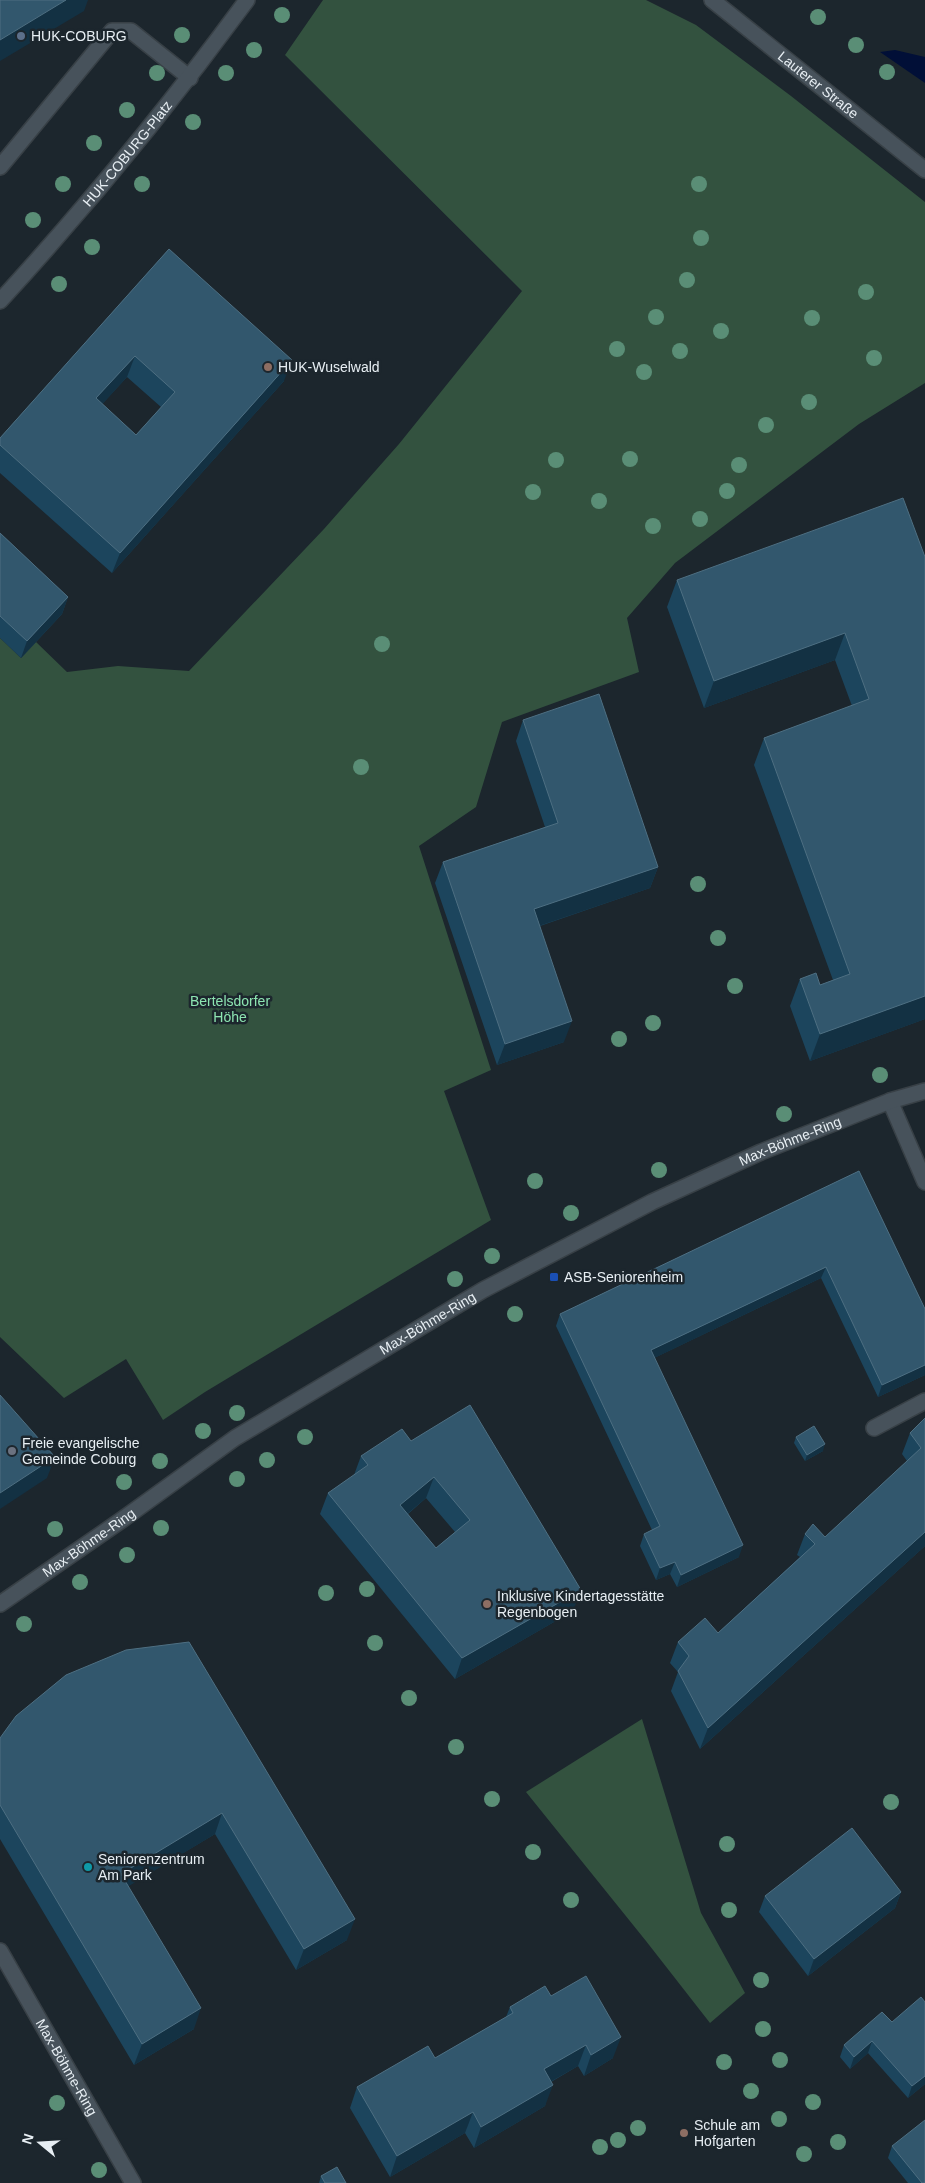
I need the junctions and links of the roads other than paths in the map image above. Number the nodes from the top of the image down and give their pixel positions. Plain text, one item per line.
1 (247, 0) edge
2 (712, 0) edge
3 (190, 78) junction
4 (0, 167) edge
5 (925, 170) edge
6 (0, 301) edge
7 (925, 1091) edge
8 (890, 1101) junction
9 (925, 1182) edge
10 (925, 1401) edge
11 (874, 1428) dead end
12 (0, 1604) edge
13 (0, 1952) edge
14 (133, 2183) edge

1 - 3 street, HUK-COBURG-Platz
2 - 5 street, Lauterer Straße
3 - 4 street
3 - 6 street, HUK-COBURG-Platz
7 - 8 street, Max-Böhme-Ring
8 - 9 street
8 - 12 street, Max-Böhme-Ring
10 - 11 street
13 - 14 street, Max-Böhme-Ring

